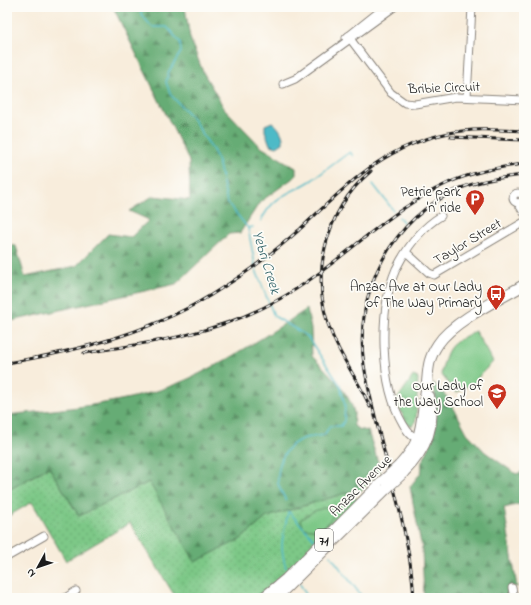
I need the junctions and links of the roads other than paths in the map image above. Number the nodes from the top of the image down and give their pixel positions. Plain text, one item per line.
1 (385, 7) edge
2 (394, 7) edge
3 (472, 7) edge
4 (349, 38) junction
5 (283, 84) dead end
6 (467, 97) junction
7 (524, 100) edge
8 (522, 200) edge
9 (524, 214) edge
10 (441, 216) dead end
11 (524, 222) edge
12 (406, 252) junction
13 (524, 285) edge
14 (403, 424) junction
15 (425, 431) junction
16 (418, 439) junction
17 (401, 469) junction
18 (385, 485) junction
19 (44, 536) dead end
20 (7, 557) edge
21 (512, 588) dead end
22 (76, 591) dead end
23 (65, 598) edge
24 (263, 598) edge
25 (276, 598) edge
26 (514, 598) edge

1 - 4 street
2 - 4 street
3 - 6 street
4 - 5 street
4 - 6 street, Bribie Circuit
6 - 7 street, Bribie Circuit
8 - 9 street
10 - 12 street
11 - 12 street, Taylor Street
12 - 14 street
13 - 15 highway, Anzac Avenue / 71
14 - 15 street
14 - 16 street
15 - 16 highway, Anzac Avenue / 71
15 - 17 highway, Anzac Avenue / 71
16 - 17 highway, Anzac Avenue / 71
17 - 18 highway, Anzac Avenue / 71, bridge
18 - 24 highway, Anzac Avenue / 71
18 - 25 highway, Anzac Avenue / 71
19 - 20 street
21 - 26 street
22 - 23 street

